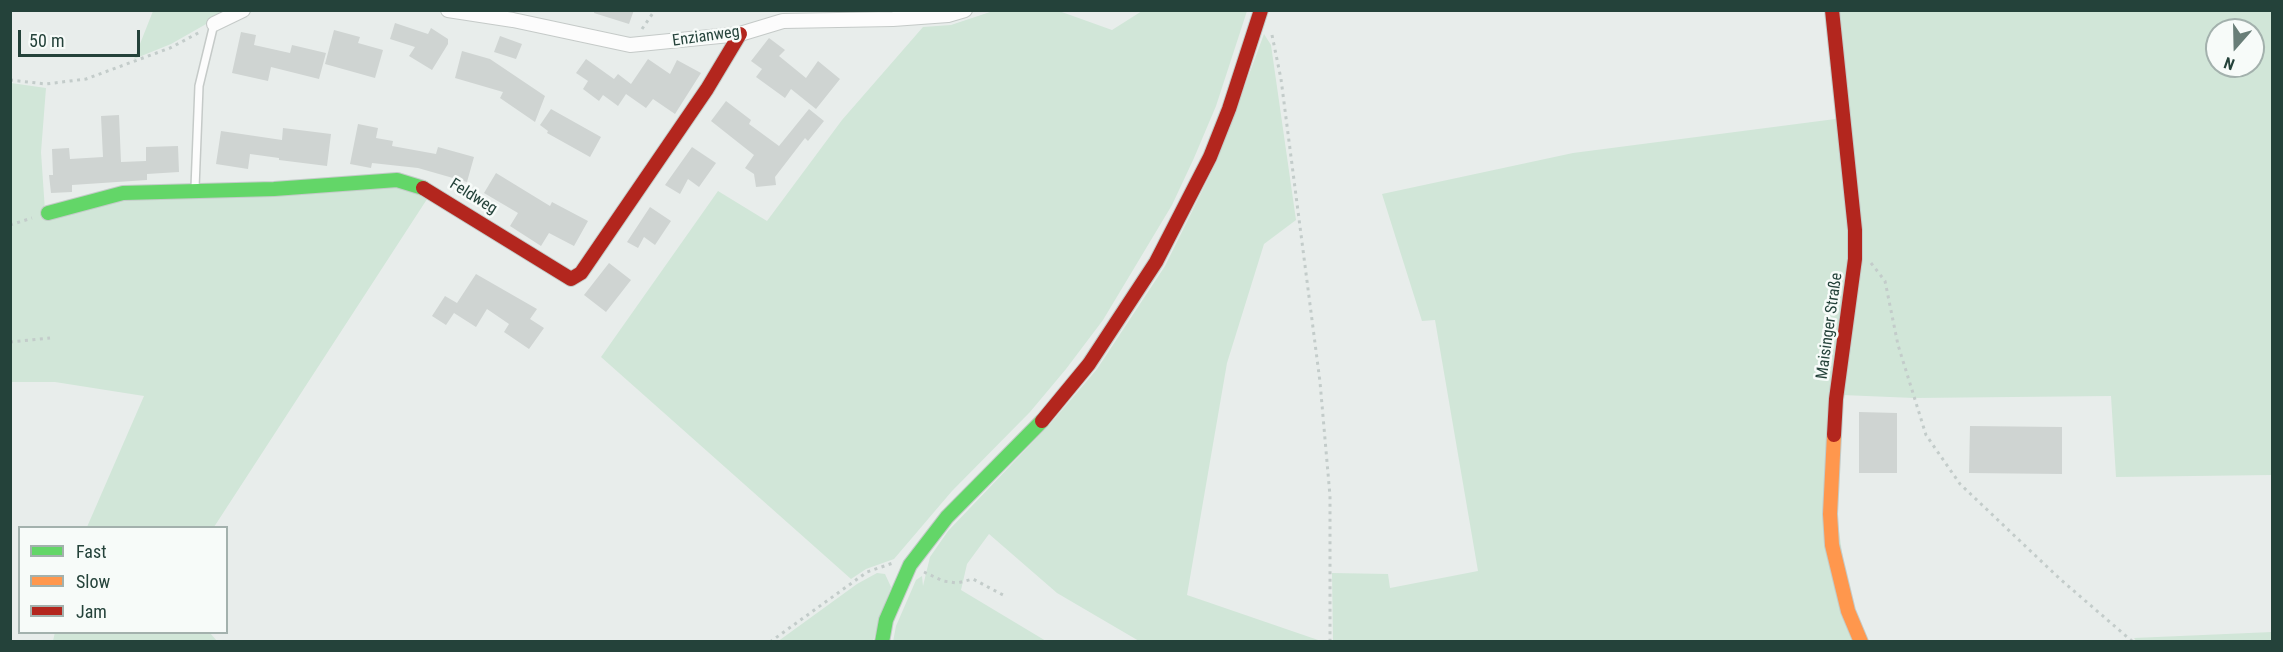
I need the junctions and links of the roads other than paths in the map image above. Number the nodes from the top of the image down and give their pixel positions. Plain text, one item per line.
1 (243, 10) edge
2 (448, 10) edge
3 (965, 10) edge
4 (1832, 10) edge
5 (1260, 15) edge
6 (214, 24) joint
7 (740, 34) junction
8 (195, 191) junction
9 (48, 213) road end
10 (882, 642) edge
11 (1861, 642) edge

1 - 6 street
2 - 7 street, Enzianweg
3 - 7 street, Enzianweg
4 - 11 street, Maisinger Straße
5 - 10 street
6 - 8 lane
7 - 8 street, Feldweg
8 - 9 street, Feldweg

